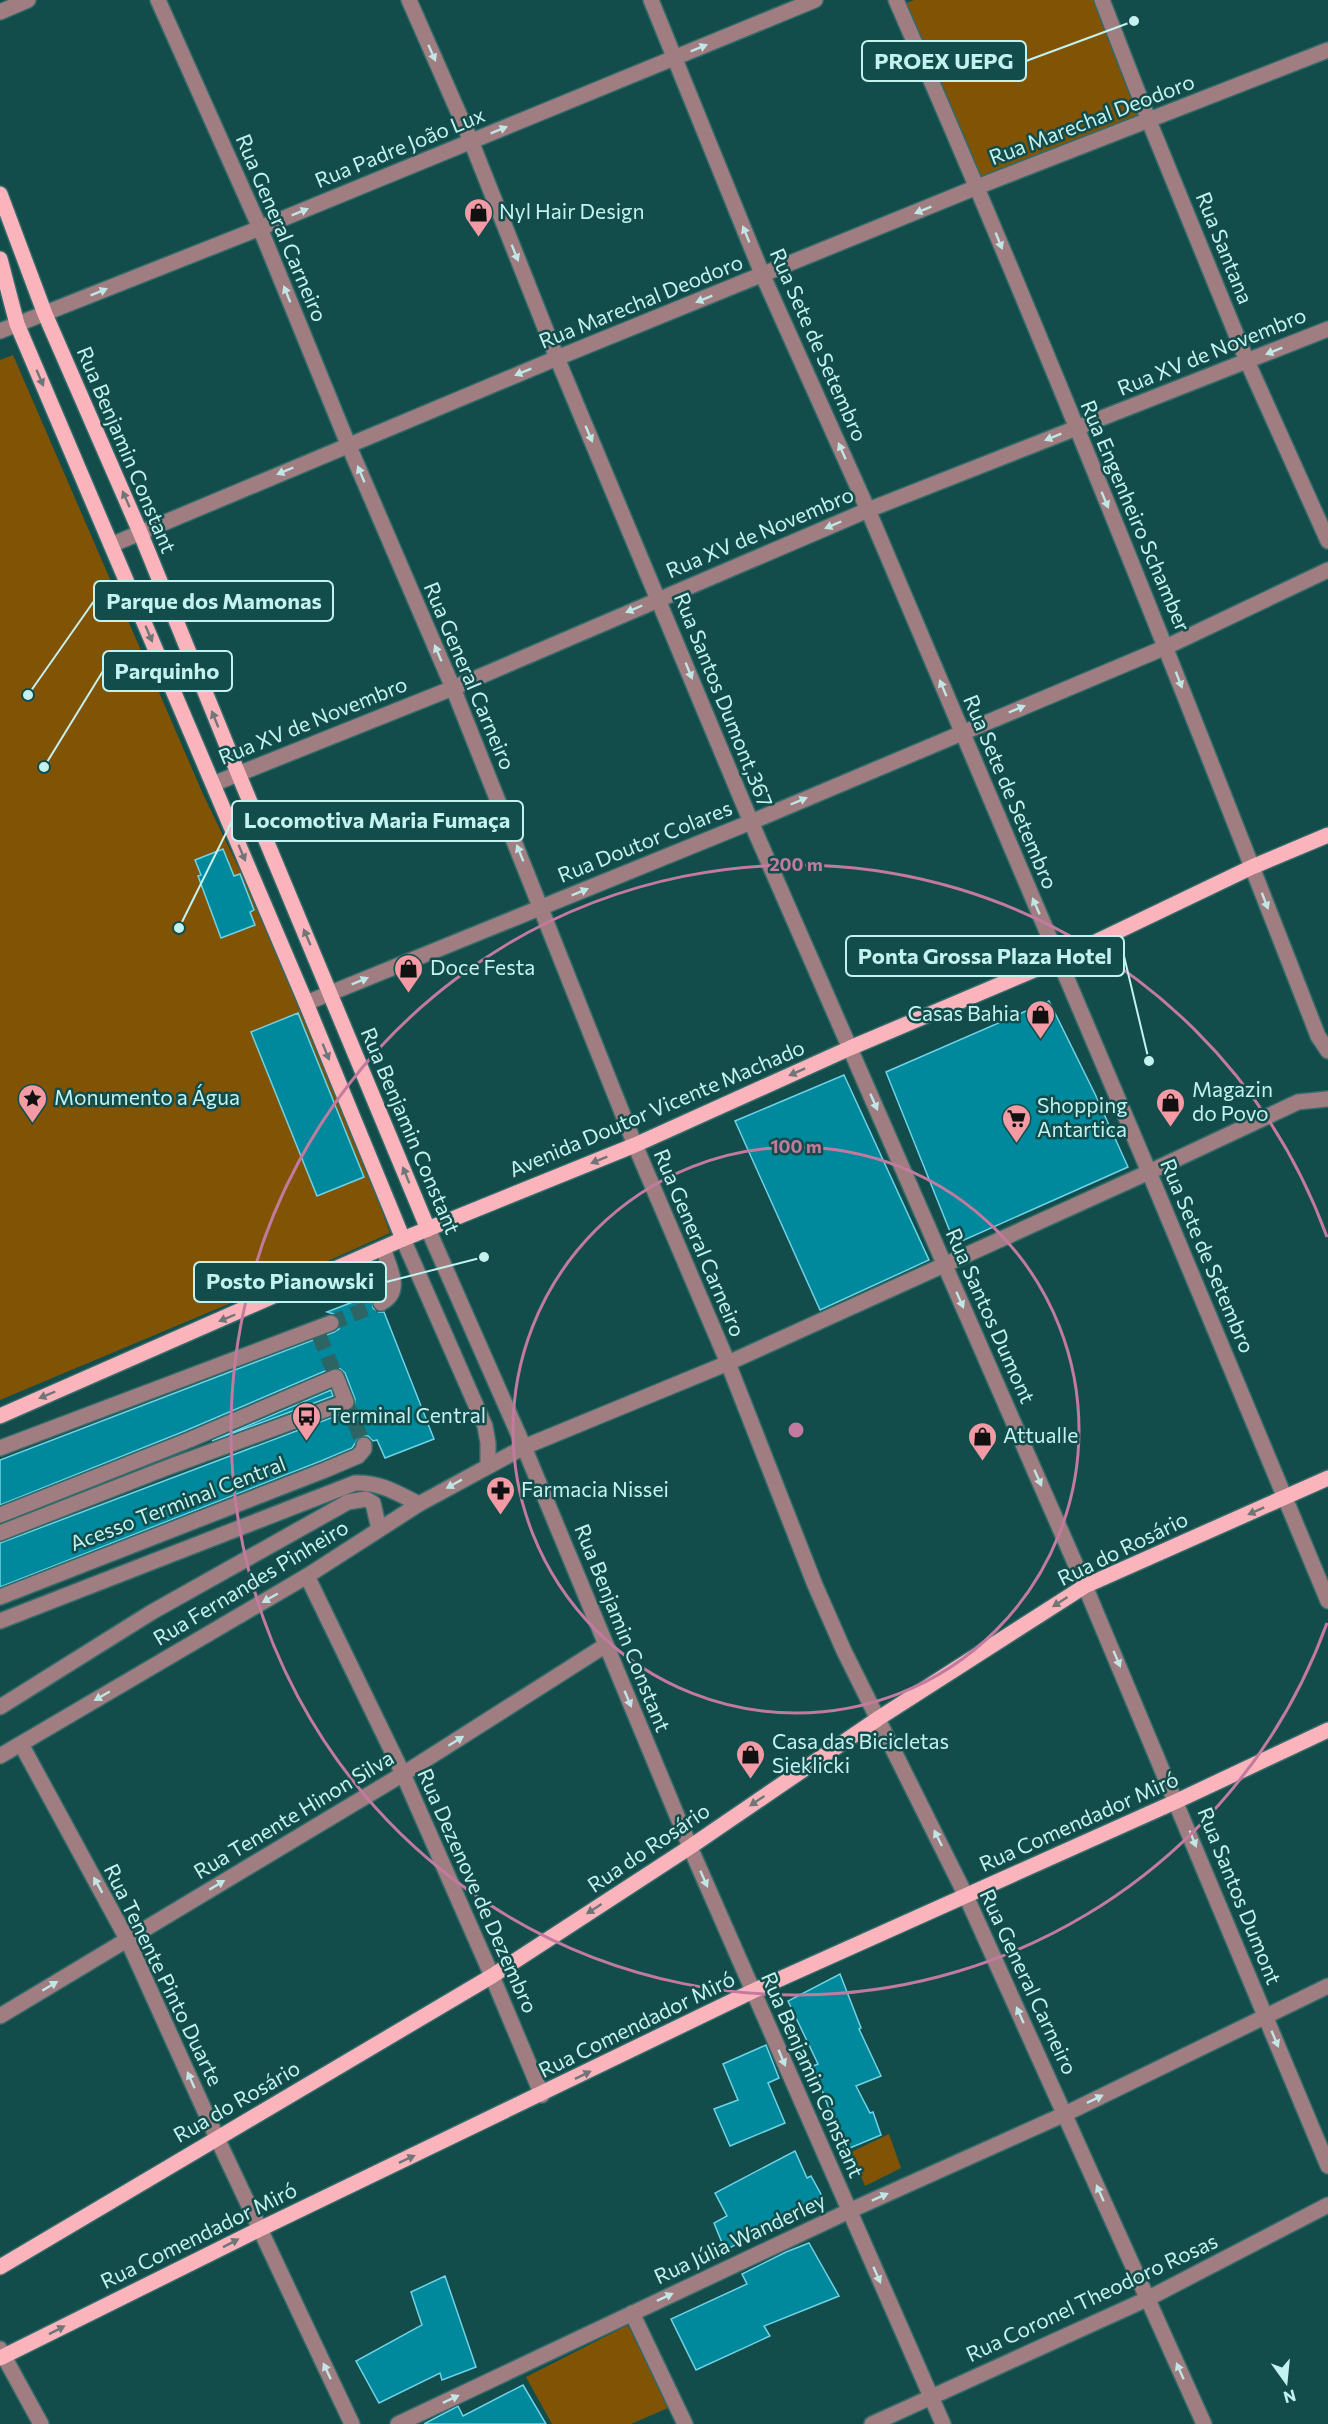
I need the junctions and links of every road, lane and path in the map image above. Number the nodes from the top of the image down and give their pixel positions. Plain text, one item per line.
1 (28, 0) edge
2 (158, 0) edge
3 (408, 0) edge
4 (651, 0) edge
5 (815, 0) edge
6 (896, 0) edge
7 (1102, 0) edge
8 (0, 12) edge
9 (1328, 50) edge
10 (674, 58) junction
11 (1149, 121) junction
12 (471, 141) junction
13 (977, 187) junction
14 (0, 194) edge
15 (260, 228) junction
16 (0, 259) edge
17 (763, 276) junction
18 (45, 314) junction
19 (17, 324) junction
20 (1328, 329) edge
21 (0, 331) edge
22 (557, 358) junction
23 (1247, 361) junction
24 (1075, 429) junction
25 (348, 444) junction
26 (868, 510) junction
27 (140, 532) junction
28 (1328, 541) edge
29 (111, 545) junction
30 (1328, 570) edge
31 (658, 599) junction
32 (1166, 646) junction
33 (453, 688) junction
34 (961, 732) junction
35 (238, 773) junction
36 (213, 784) junction
37 (751, 822) junction
38 (1328, 835) edge
39 (1252, 867) junction
40 (542, 907) junction
41 (1060, 960) junction
42 (330, 993) junction
43 (306, 1003) junction
44 (850, 1048) junction
45 (1328, 1051) edge
46 (1328, 1100) edge
47 (635, 1145) junction
48 (1149, 1172) junction
49 (428, 1230) junction
50 (403, 1239) junction
51 (383, 1248) junction
52 (945, 1264) junction
53 (381, 1303) tunnel mouth
54 (331, 1323) tunnel mouth
55 (728, 1363) junction
56 (0, 1416) edge
57 (364, 1445) dead end
58 (524, 1447) junction
59 (0, 1448) edge
60 (489, 1465) junction
61 (1328, 1478) edge
62 (1286, 1497) junction
63 (419, 1504) junction
64 (0, 1515) edge
65 (379, 1529) junction
66 (0, 1533) edge
67 (307, 1576) junction
68 (1086, 1586) junction
69 (0, 1597) edge
70 (1328, 1601) edge
71 (0, 1621) edge
72 (606, 1645) junction
73 (0, 1707) edge
74 (879, 1718) junction
75 (1328, 1730) edge
76 (21, 1744) junction
77 (0, 1756) edge
78 (403, 1774) junction
79 (1177, 1801) junction
80 (690, 1846) junction
81 (966, 1896) junction
82 (128, 1940) junction
83 (492, 1976) junction
84 (1328, 1986) edge
85 (753, 1991) junction
86 (1265, 2015) junction
87 (0, 2016) edge
88 (542, 2095) junction
89 (1065, 2114) junction
90 (217, 2138) junction
91 (1328, 2166) edge
92 (1328, 2205) edge
93 (849, 2211) junction
94 (260, 2229) junction
95 (0, 2267) edge
96 (1147, 2299) junction
97 (632, 2313) junction
98 (1, 2354) edge
99 (932, 2397) junction
100 (41, 2424) edge
101 (352, 2424) edge
102 (398, 2424) edge
103 (685, 2424) edge
104 (872, 2424) edge
105 (943, 2424) edge
106 (1204, 2424) edge

1 - 8 street
2 - 15 street, Rua General Carneiro
3 -> 12 street, Rua Santos Dumont,367
4 - 10 street, Rua Sete de Setembro
10 -> 5 street, Rua Padre João Lux
6 - 13 street, Rua Engenheiro Schamber
7 - 11 street, Rua Santana
9 - 11 street, Rua Marechal Deodoro
12 -> 10 street, Rua Padre João Lux
17 -> 10 street, Rua Sete de Setembro
11 - 13 street, Rua Marechal Deodoro
11 - 23 street, Rua Santana
15 -> 12 street, Rua Padre João Lux
12 -> 22 street, Rua Santos Dumont,367
13 -> 17 street, Rua Marechal Deodoro
13 -> 24 street, Rua Engenheiro Schamber
14 - 18 main road, Rua Benjamin Constant
18 -> 15 street, Rua Padre João Lux
25 -> 15 street, Rua General Carneiro
16 - 19 main road
17 -> 22 street, Rua Marechal Deodoro
26 -> 17 street, Rua Sete de Setembro
18 - 19 street, Rua Padre João Lux
27 -> 18 main road, Rua Benjamin Constant
19 - 21 street, Rua Padre João Lux
19 -> 29 main road
20 -> 23 street, Rua XV de Novembro
22 -> 25 street, Rua Marechal Deodoro
22 -> 31 street, Rua Santos Dumont,367
23 - 24 street, Rua XV de Novembro
23 - 28 street, Rua Santana
24 -> 26 street, Rua XV de Novembro
24 -> 32 street, Rua Engenheiro Schamber
25 -> 27 street, Rua Marechal Deodoro
33 -> 25 street, Rua General Carneiro
26 -> 31 street, Rua XV de Novembro
34 -> 26 street, Rua Sete de Setembro
27 - 29 street, Rua Marechal Deodoro
35 -> 27 main road, Rua Benjamin Constant
29 -> 36 main road
30 - 32 street, Rua Doutor Colares
31 -> 33 street, Rua XV de Novembro
31 -> 37 street, Rua Santos Dumont,367
34 -> 32 street, Rua Doutor Colares
32 -> 39 street, Rua Engenheiro Schamber
33 - 35 street, Rua XV de Novembro
40 -> 33 street, Rua General Carneiro
37 -> 34 street, Rua Doutor Colares
41 -> 34 street, Rua Sete de Setembro
35 - 36 street, Rua XV de Novembro
42 -> 35 main road, Rua Benjamin Constant
36 -> 43 main road
40 -> 37 street, Rua Doutor Colares
37 - 44 street, Rua Santos Dumont,367
38 - 39 main road, Avenida Doutor Vicente Machado
39 - 41 main road, Avenida Doutor Vicente Machado
39 -> 45 street, Rua Engenheiro Schamber
42 -> 40 street, Rua Doutor Colares
40 - 47 street, Rua General Carneiro
41 - 44 main road, Avenida Doutor Vicente Machado
41 - 48 street, Rua Sete de Setembro
42 - 43 street, Rua Doutor Colares
49 -> 42 main road, Rua Benjamin Constant
43 -> 50 main road
44 -> 47 main road, Avenida Doutor Vicente Machado
44 -> 52 street, Rua Santos Dumont
46 - 48 street, Rua Fernandes Pinheiro
47 -> 49 main road, Avenida Doutor Vicente Machado
47 - 55 street, Rua General Carneiro
48 - 52 street, Rua Fernandes Pinheiro
48 - 62 street, Rua Sete de Setembro
49 - 50 main road, Avenida Doutor Vicente Machado
49 - 58 street, Rua Benjamin Constant
50 - 51 main road, Avenida Doutor Vicente Machado
50 - 60 street
51 - 53 street
51 -> 56 main road, Avenida Doutor Vicente Machado
52 - 55 street, Rua Fernandes Pinheiro
52 -> 68 street, Rua Santos Dumont
54 - 59 street
55 - 58 street, Rua Fernandes Pinheiro
55 - 74 street, Rua General Carneiro
57 - 69 street, Acesso Terminal Central
58 - 60 street, Rua Fernandes Pinheiro
58 - 72 street, Rua Benjamin Constant
60 -> 63 street, Rua Fernandes Pinheiro
61 - 62 main road, Rua do Rosário
62 -> 68 main road, Rua do Rosário
62 - 70 street, Rua Sete de Setembro
63 - 65 street, Rua Fernandes Pinheiro
63 - 71 street
64 - 66 street
65 - 67 street, Rua Fernandes Pinheiro
65 - 73 street
67 -> 76 street, Rua Fernandes Pinheiro
67 - 78 street, Rua Dezenove de Dezembro
68 -> 74 main road, Rua do Rosário
68 -> 79 street, Rua Santos Dumont
78 -> 72 street, Rua Tenente Hinon Silva
72 -> 80 street, Rua Benjamin Constant
74 -> 80 main road, Rua do Rosário
81 -> 74 street, Rua General Carneiro
75 - 79 main road, Rua Comendador Miró
76 - 77 street, Rua Fernandes Pinheiro
82 -> 76 street, Rua Tenente Pinto Duarte
82 -> 78 street, Rua Tenente Hinon Silva
78 - 83 street, Rua Dezenove de Dezembro
79 - 81 main road, Rua Comendador Miró
79 -> 86 street, Rua Santos Dumont
80 -> 83 main road, Rua do Rosário
80 -> 85 street, Rua Benjamin Constant
81 - 85 main road, Rua Comendador Miró
89 -> 81 street, Rua General Carneiro
87 -> 82 street, Rua Tenente Hinon Silva
90 -> 82 street, Rua Tenente Pinto Duarte
83 - 88 street, Rua Dezenove de Dezembro
83 - 90 main road, Rua do Rosário
84 - 86 street, Rua Júlia Wanderley
88 -> 85 main road, Rua Comendador Miró
85 -> 93 street, Rua Benjamin Constant
89 -> 86 street, Rua Júlia Wanderley
86 -> 91 street, Rua Santos Dumont
94 -> 88 main road, Rua Comendador Miró
93 -> 89 street, Rua Júlia Wanderley
96 -> 89 street, Rua General Carneiro
90 - 94 street, Rua Tenente Pinto Duarte
90 - 95 main road, Rua do Rosário
92 - 96 street, Rua Coronel Theodoro Rosas
97 -> 93 street, Rua Júlia Wanderley
93 -> 99 street, Rua Benjamin Constant
98 -> 94 main road, Rua Comendador Miró
101 -> 94 street, Rua Tenente Pinto Duarte
96 - 99 street, Rua Coronel Theodoro Rosas
106 -> 96 street, Rua General Carneiro
102 -> 97 street, Rua Júlia Wanderley
97 - 103 street
98 - 100 street
99 - 104 street, Rua Coronel Theodoro Rosas
99 - 105 street, Rua Benjamin Constant

